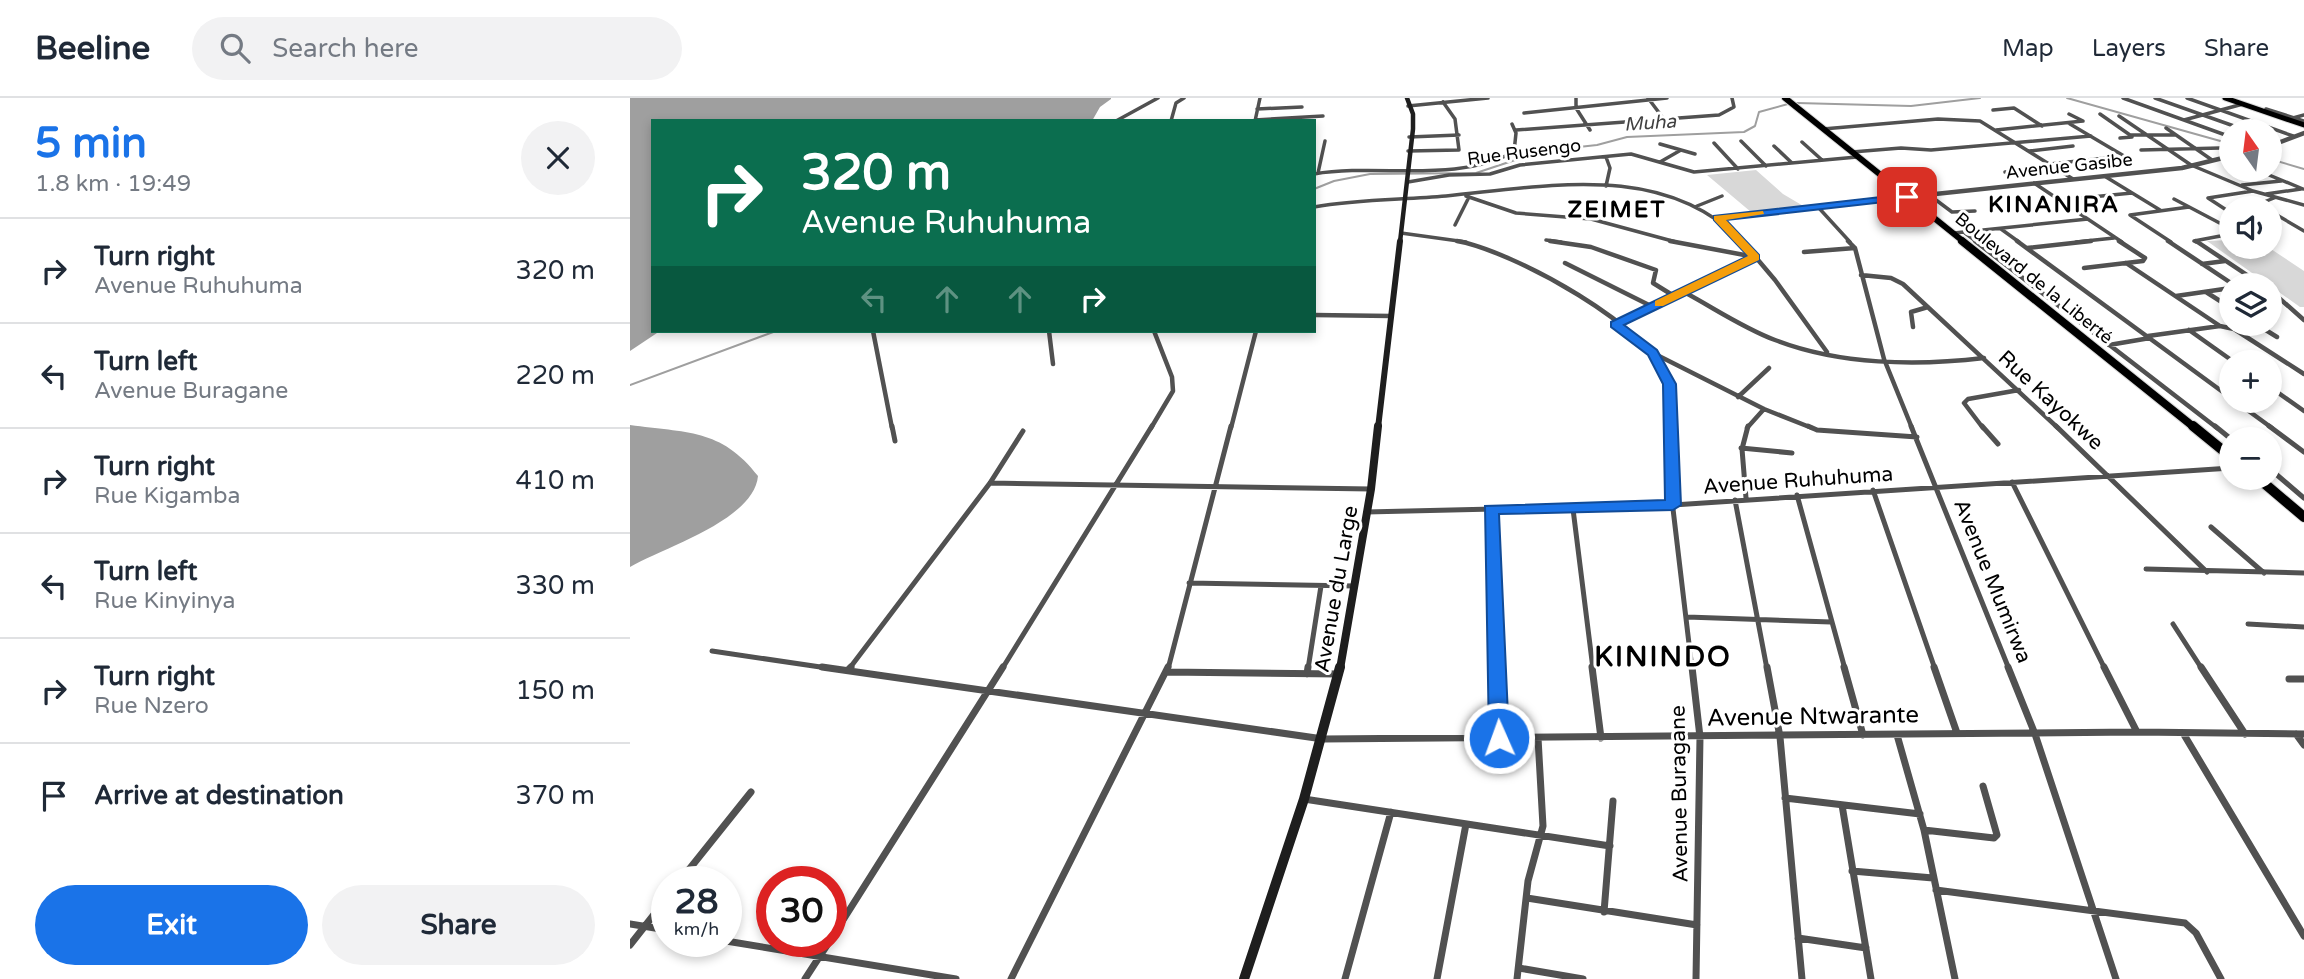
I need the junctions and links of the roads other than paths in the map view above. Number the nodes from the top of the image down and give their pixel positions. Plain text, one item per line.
1 (1158, 98) edge
2 (1184, 98) edge
3 (1260, 98) edge
4 (1405, 98) edge
5 (1488, 98) edge
6 (1576, 98) edge
7 (1667, 98) edge
8 (1732, 98) edge
9 (2123, 98) edge
10 (2155, 98) edge
11 (2187, 98) edge
12 (2225, 98) edge
13 (1470, 99) edge
14 (1648, 99) edge
15 (1443, 102) junction
16 (1790, 102) edge
17 (2243, 104) junction
18 (1409, 106) junction
19 (1302, 107) dead end
20 (1576, 108) junction
21 (2266, 108) dead end
22 (1257, 109) junction
23 (1993, 110) dead end
24 (2221, 110) junction
25 (1524, 113) dead end
26 (2069, 114) dead end
27 (2100, 114) dead end
28 (2202, 115) junction
29 (2304, 115) edge
30 (1323, 116) dead end
31 (2119, 116) dead end
32 (1663, 118) junction
33 (2293, 118) junction
34 (1120, 119) edge
35 (1172, 119) edge
36 (1255, 119) edge
37 (1272, 119) edge
38 (2184, 120) junction
39 (2219, 121) edge
40 (2068, 123) junction
41 (2304, 123) edge
42 (1512, 124) dead end
43 (1586, 125) junction
44 (2042, 126) junction
45 (2166, 128) dead end
46 (1823, 129) junction
47 (1516, 130) junction
48 (1996, 130) junction
49 (1590, 131) dead end
50 (2219, 133) edge
51 (2304, 133) edge
52 (1459, 135) junction
53 (2130, 135) junction
54 (2147, 135) junction
55 (2176, 135) junction
56 (2091, 136) junction
57 (2293, 136) junction
58 (1411, 137) junction
59 (2120, 138) dead end
60 (2282, 140) edge
61 (1325, 141) dead end
62 (1741, 141) dead end
63 (1802, 142) dead end
64 (2017, 143) junction
65 (1660, 144) dead end
66 (1714, 144) dead end
67 (1774, 146) dead end
68 (2073, 146) dead end
69 (2219, 148) edge
70 (2168, 149) junction
71 (2197, 149) junction
72 (1681, 150) junction
73 (2029, 150) junction
74 (2141, 150) dead end
75 (1410, 151) junction
76 (1695, 154) dead end
77 (1855, 155) junction
78 (1606, 157) junction
79 (2219, 159) edge
80 (1822, 160) junction
81 (2212, 160) junction
82 (1660, 162) junction
83 (1793, 163) junction
84 (2050, 164) junction
85 (2191, 165) junction
86 (1766, 166) junction
87 (2055, 167) junction
88 (1738, 169) junction
89 (2006, 172) dead end
90 (1316, 173) edge
91 (1408, 174) junction
92 (2106, 177) junction
93 (2073, 179) junction
94 (2283, 180) joint
95 (2034, 183) junction
96 (1606, 186) junction
97 (2239, 186) junction
98 (2303, 189) edge
99 (2253, 191) junction
100 (2132, 193) junction
101 (1463, 194) junction
102 (1928, 194) junction
103 (2263, 194) junction
104 (1406, 195) junction
105 (1722, 196) dead end
106 (2219, 196) edge
107 (2221, 196) edge
108 (2268, 196) edge
109 (1469, 197) junction
110 (1907, 197) junction
111 (2174, 199) dead end
112 (2282, 200) edge
113 (2061, 201) junction
114 (2219, 205) edge
115 (2304, 205) edge
116 (1697, 206) junction
117 (1316, 207) edge
118 (1818, 207) junction
119 (2189, 207) junction
120 (2161, 210) junction
121 (1975, 211) dead end
122 (1718, 218) junction
123 (2282, 218) edge
124 (2088, 219) junction
125 (2219, 224) edge
126 (1455, 225) dead end
127 (2001, 229) junction
128 (2304, 231) edge
129 (1401, 233) junction
130 (1954, 233) junction
131 (1965, 233) junction
132 (2219, 234) edge
133 (2116, 238) junction
134 (1546, 240) dead end
135 (1855, 248) junction
136 (2026, 248) junction
137 (1804, 253) dead end
138 (2219, 257) edge
139 (1753, 258) junction
140 (2222, 259) edge
141 (2225, 261) junction
142 (1565, 263) dead end
143 (2126, 263) junction
144 (2202, 264) junction
145 (2084, 268) dead end
146 (2244, 273) edge
147 (1861, 275) junction
148 (2219, 277) edge
149 (2219, 290) edge
150 (1684, 292) junction
151 (2206, 292) junction
152 (1674, 296) junction
153 (2176, 296) junction
154 (2219, 300) edge
155 (2282, 301) edge
156 (1653, 307) junction
157 (1928, 307) junction
158 (1316, 315) edge
159 (1391, 316) junction
160 (2304, 320) edge
161 (1616, 324) junction
162 (2219, 325) edge
163 (2219, 326) edge
164 (1913, 327) dead end
165 (2189, 330) junction
166 (873, 333) edge
167 (1049, 333) edge
168 (1155, 333) edge
169 (1255, 333) edge
170 (2245, 336) edge
171 (2149, 337) junction
172 (2109, 345) junction
173 (2219, 351) edge
174 (1827, 352) junction
175 (1653, 353) junction
176 (1984, 358) junction
177 (1884, 359) junction
178 (1053, 364) dead end
179 (1769, 368) dead end
180 (2304, 374) edge
181 (2219, 389) edge
182 (2019, 390) junction
183 (2282, 395) edge
184 (1738, 397) junction
185 (1764, 409) junction
186 (2304, 411) edge
187 (2252, 413) edge
188 (2219, 430) edge
189 (1023, 431) dead end
190 (1917, 437) junction
191 (895, 441) dead end
192 (1998, 444) dead end
193 (2219, 447) edge
194 (1741, 448) junction
195 (2304, 452) edge
196 (1792, 453) dead end
197 (2219, 469) edge
198 (2112, 478) junction
199 (2282, 479) edge
200 (2012, 482) junction
201 (990, 483) junction
202 (1118, 485) junction
203 (1214, 486) junction
204 (1937, 487) junction
205 (1371, 489) junction
206 (1873, 490) junction
207 (2272, 490) edge
208 (1797, 495) junction
209 (1746, 498) junction
210 (2304, 498) edge
211 (1734, 500) junction
212 (1673, 505) junction
213 (1491, 509) junction
214 (1573, 509) junction
215 (1366, 512) junction
216 (2304, 517) edge
217 (2211, 527) dead end
218 (2146, 569) dead end
219 (2207, 572) junction
220 (2264, 573) junction
221 (2304, 573) edge
222 (1189, 583) junction
223 (1321, 586) junction
224 (1355, 586) junction
225 (1687, 617) junction
226 (1758, 620) junction
227 (1831, 622) junction
228 (2173, 624) dead end
229 (2248, 624) dead end
230 (2304, 627) edge
231 (712, 651) dead end
232 (849, 669) junction
233 (1167, 672) junction
234 (1307, 674) junction
235 (1339, 674) junction
236 (2289, 679) dead end
237 (2304, 679) edge
238 (988, 691) junction
239 (1147, 714) junction
240 (2137, 732) junction
241 (1957, 733) junction
242 (2183, 733) junction
243 (2035, 734) junction
244 (2245, 734) junction
245 (2300, 734) edge
246 (1863, 735) junction
247 (1897, 735) junction
248 (1700, 737) junction
249 (1780, 737) junction
250 (1499, 738) junction
251 (1538, 738) junction
252 (1601, 738) junction
253 (1323, 739) junction
254 (2304, 746) edge
255 (1983, 786) dead end
256 (751, 792) dead end
257 (1784, 797) junction
258 (1304, 799) junction
259 (1613, 802) dead end
260 (1842, 805) junction
261 (1391, 813) junction
262 (1920, 814) junction
263 (1466, 824) junction
264 (1924, 830) junction
265 (1538, 835) junction
266 (1610, 846) junction
267 (692, 866) edge
268 (1853, 871) junction
269 (1933, 878) junction
270 (1936, 890) junction
271 (1527, 898) junction
272 (1604, 912) junction
273 (2094, 912) junction
274 (847, 913) edge
275 (651, 918) edge
276 (630, 924) edge
277 (1697, 925) junction
278 (644, 927) junction
279 (651, 928) edge
280 (2304, 936) edge
281 (1798, 938) junction
282 (630, 945) edge
283 (1866, 948) junction
284 (820, 957) joint
285 (1519, 968) junction
286 (806, 979) edge
287 (956, 979) edge
288 (1011, 979) edge
289 (1244, 979) edge
290 (1345, 979) edge
291 (1437, 979) edge
292 (1517, 979) edge
293 (1583, 979) edge
294 (1696, 979) edge
295 (1801, 979) edge
296 (1871, 979) edge
297 (1955, 979) edge
298 (2116, 979) edge
299 (2221, 979) edge

1 - 34 street
2 - 35 street
3 - 22 street
4 - 18 main road, Avenue du Large
5 - 13 street
6 - 20 street
7 - 14 street
8 - 32 street
9 - 38 street
10 - 28 street
11 - 24 street
12 - 17 main road
13 - 15 street
14 - 20 street
14 - 32 street
15 - 18 street
15 - 52 street
16 - 46 highway, Boulevard de la Liberté
17 - 24 street
17 - 41 main road
18 - 58 main road, Avenue du Large
19 - 22 street
20 - 25 street
20 - 43 street
21 - 33 street
22 - 36 street
23 - 44 street
24 - 28 street
24 - 57 street
26 - 40 street
27 - 53 street
28 - 38 street
28 - 39 street
29 - 33 street
30 - 37 street
31 - 54 street
32 - 43 street
33 - 41 street
38 - 50 street
40 - 44 street
40 - 56 street
42 - 47 street
43 - 47 street
43 - 49 street
44 - 48 street
45 - 55 street
46 - 48 street
46 - 77 highway, Boulevard de la Liberté
47 - 91 street
48 - 64 street
51 - 57 street
52 - 58 street
52 - 75 street
53 - 54 street
53 - 59 street
54 - 55 street
54 - 70 street
55 - 71 street
56 - 64 street, Rue Rusengo
56 - 84 street
57 - 60 street
58 - 75 main road, Avenue du Large
61 - 90 street
62 - 86 street
63 - 80 street
64 - 73 street
64 - 77 street, Rue Rusengo
65 - 72 street
66 - 88 street
67 - 83 street
68 - 73 street
69 - 71 street
70 - 71 street
70 - 74 street
70 - 85 street
71 - 81 street
72 - 76 street
72 - 82 street
73 - 84 street
75 - 91 main road, Avenue du Large
77 - 80 street, Rue Rusengo
77 - 110 highway, Boulevard de la Liberté
78 - 82 street, Rue Rusengo
78 - 91 street, Rue Rusengo
78 - 96 street
79 - 81 street, Avenue Gasibe
80 - 83 street, Rue Rusengo
81 - 85 street, Avenue Gasibe
82 - 88 street, Rue Rusengo
83 - 86 street, Rue Rusengo
84 - 87 street
85 - 92 street, Avenue Gasibe
85 - 97 street
86 - 88 street, Rue Rusengo
87 - 89 street
87 - 93 street
90 - 91 street
91 - 104 main road, Avenue du Large
92 - 93 street, Avenue Gasibe
92 - 100 street
93 - 95 street, Avenue Gasibe
94 - 97 street
94 - 98 street
95 - 102 street, Avenue Gasibe
95 - 113 street
96 - 101 street
96 - 116 street
97 - 99 street
98 - 103 street
99 - 103 street
99 - 107 street
100 - 113 street
100 - 120 street
101 - 104 street
101 - 109 street
102 - 110 street, Avenue Gasibe
102 - 121 street
103 - 108 street
104 - 117 street
104 - 129 main road, Avenue du Large
105 - 116 street
106 - 114 street
109 - 126 street
109 - 139 street
110 - 118 street
110 - 130 highway, Boulevard de la Liberté
111 - 119 street
112 - 115 street
113 - 124 street
116 - 122 street
118 - 122 street
118 - 135 street, Avenue Mumirwa
119 - 120 street
119 - 125 street
120 - 144 street
122 - 139 street
123 - 128 street
124 - 127 street
124 - 133 street
127 - 131 street
127 - 136 street
129 - 159 main road, Avenue du Large
129 - 161 street, Avenue Buragane
130 - 131 street
130 - 193 highway, Boulevard de la Liberté
131 - 172 street
132 - 138 street
133 - 136 street
133 - 143 street
134 - 152 street
135 - 137 street
135 - 147 street, Avenue Mumirwa
136 - 171 street
139 - 150 street
139 - 174 street
140 - 141 street
141 - 144 street
141 - 146 street
142 - 156 street
143 - 145 street
143 - 153 street
144 - 148 street
147 - 157 street, Rue Kayokwe
147 - 177 street, Avenue Mumirwa
149 - 151 street
150 - 152 street
150 - 174 street
151 - 153 street
151 - 154 street
152 - 156 street
153 - 162 street
155 - 160 street
156 - 161 street
157 - 164 street
157 - 176 street, Rue Kayokwe
158 - 159 street
159 - 205 main road, Avenue du Large
161 - 175 street, Avenue Buragane
163 - 165 street
165 - 171 street
165 - 173 street
166 - 191 street
167 - 178 street
168 - 202 street
169 - 203 street
170 - 180 street
171 - 172 street
171 - 181 street
172 - 188 street
174 - 177 street
175 - 184 street
175 - 212 street, Avenue Buragane
176 - 177 street
176 - 182 street, Rue Kayokwe
177 - 190 street, Avenue Mumirwa
179 - 184 street
182 - 192 street
182 - 198 street, Rue Kayokwe
183 - 186 street
184 - 185 street
185 - 190 street
185 - 194 street
187 - 195 street
189 - 201 street
190 - 204 street, Avenue Mumirwa
194 - 196 street
194 - 209 street
197 - 198 street, Avenue Ruhuhuma
198 - 200 street, Avenue Ruhuhuma
198 - 219 street, Rue Kayokwe
199 - 210 street
200 - 204 street, Avenue Ruhuhuma
200 - 240 street
201 - 202 street
201 - 232 street
202 - 203 street
202 - 238 street
203 - 205 street
203 - 222 street
204 - 206 street, Avenue Ruhuhuma
204 - 243 street, Avenue Mumirwa
205 - 215 main road, Avenue du Large
206 - 208 street, Avenue Ruhuhuma
206 - 241 street
207 - 216 highway
208 - 209 street, Avenue Ruhuhuma
208 - 227 street
209 - 211 street, Avenue Ruhuhuma
211 - 212 street, Avenue Ruhuhuma
211 - 226 street
212 - 214 street, Avenue Ruhuhuma
212 - 225 street, Avenue Buragane
213 - 214 street, Avenue Ruhuhuma
213 - 215 street, Avenue Ruhuhuma
213 - 250 street
214 - 252 street
215 - 224 main road, Avenue du Large
217 - 220 street
218 - 219 street
219 - 220 street
220 - 221 street
222 - 223 street
222 - 233 street
223 - 224 street
223 - 234 street
224 - 235 main road, Avenue du Large
225 - 226 street
225 - 248 street, Avenue Buragane
226 - 227 street
226 - 249 street
227 - 246 street
228 - 244 street
229 - 230 street
231 - 232 street, Avenue Ntwarante
232 - 238 street, Avenue Ntwarante
233 - 234 street
233 - 239 street
234 - 235 street
235 - 253 main road, Avenue du Large
236 - 237 street
238 - 239 street, Avenue Ntwarante
238 - 274 street
239 - 253 street, Avenue Ntwarante
239 - 288 street
240 - 242 street, Avenue Ntwarante
240 - 243 street, Avenue Ntwarante
241 - 243 street, Avenue Ntwarante
241 - 247 street, Avenue Ntwarante
242 - 244 street, Avenue Ntwarante
242 - 280 street
243 - 273 street, Avenue Mumirwa
244 - 245 street, Avenue Ntwarante
245 - 254 street
246 - 247 street, Avenue Ntwarante
246 - 249 street, Avenue Ntwarante
247 - 262 street
248 - 249 street, Avenue Ntwarante
248 - 252 street, Avenue Ntwarante
248 - 277 street, Avenue Buragane
249 - 257 street
250 - 251 street, Avenue Ntwarante
250 - 253 street, Avenue Ntwarante
251 - 252 street, Avenue Ntwarante
251 - 265 street
253 - 258 main road, Avenue du Large
255 - 264 street
256 - 267 street
257 - 260 street
257 - 281 street
258 - 261 street
258 - 289 main road, Avenue du Large
259 - 266 street
260 - 262 street
260 - 268 street
261 - 263 street
261 - 290 street
262 - 264 street
263 - 265 street
263 - 291 street
264 - 269 street
265 - 266 street
265 - 271 street
266 - 272 street
268 - 269 street
268 - 283 street
269 - 270 street
270 - 273 street
270 - 297 street
271 - 272 street
271 - 285 street
272 - 277 street
273 - 298 street, Avenue Mumirwa
273 - 299 street
275 - 278 street
276 - 278 street
277 - 294 street, Avenue Buragane
278 - 279 street
278 - 282 street
281 - 283 street
281 - 295 street
283 - 296 street
284 - 286 street
284 - 287 street
285 - 292 street
285 - 293 street

